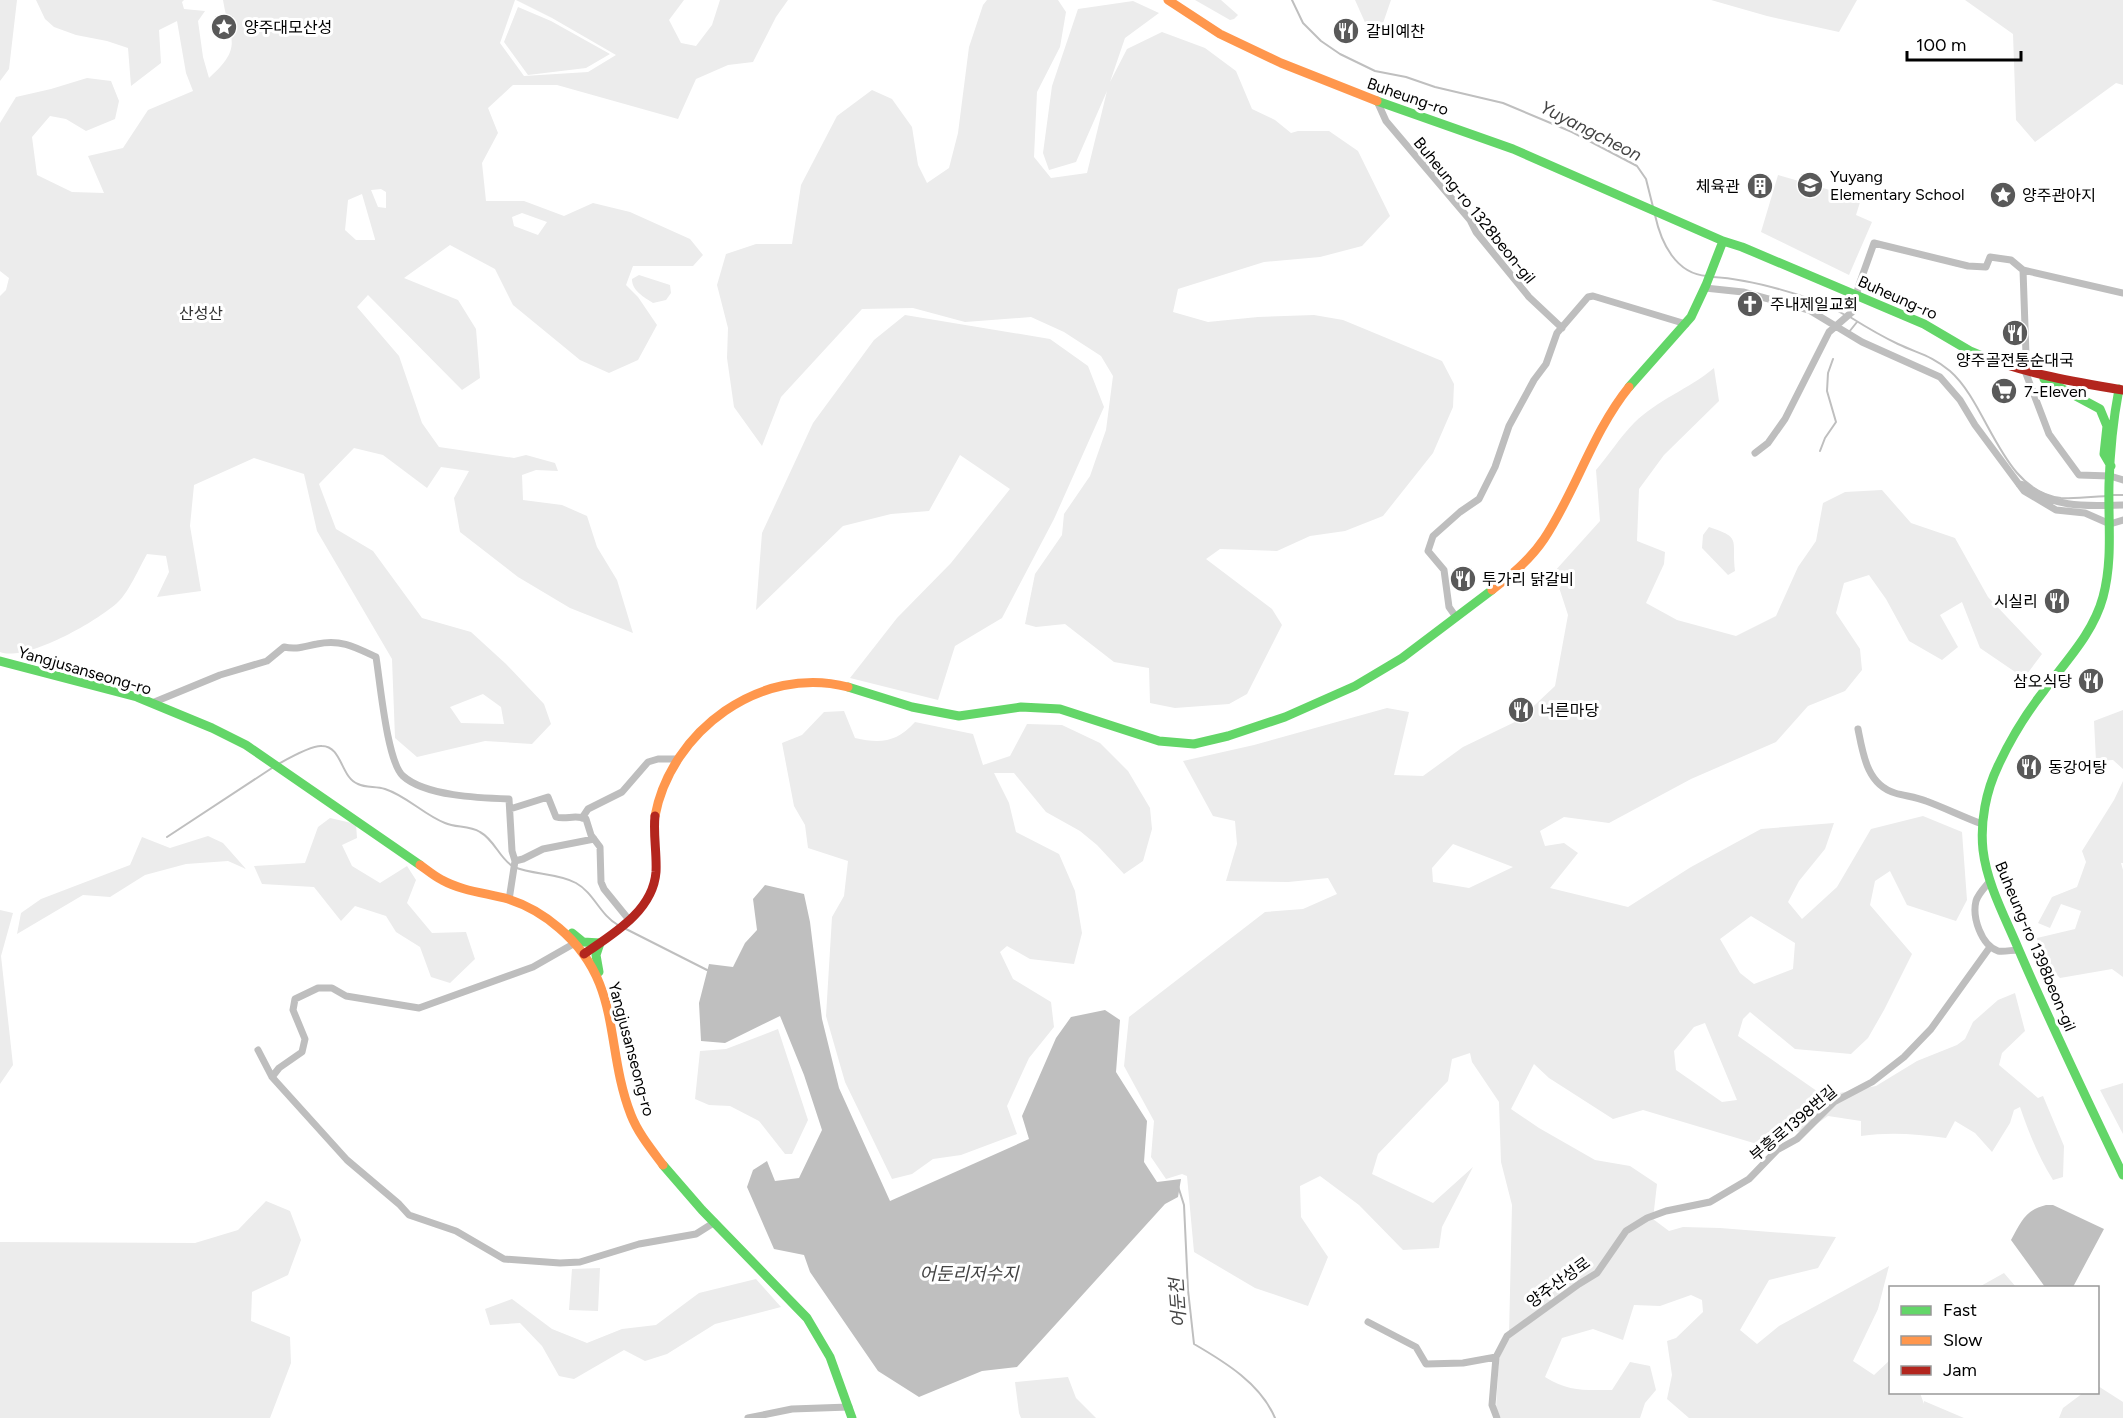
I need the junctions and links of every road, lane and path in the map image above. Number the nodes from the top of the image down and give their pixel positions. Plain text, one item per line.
1 (1168, 0) edge
2 (1377, 101) junction
3 (1723, 242) junction
4 (2023, 270) junction
5 (1706, 285) junction
6 (2123, 293) edge
7 (1857, 294) junction
8 (1686, 324) junction
9 (1837, 324) junction
10 (1562, 328) junction
11 (2025, 371) junction
12 (2037, 374) junction
13 (2122, 389) edge
14 (2123, 420) edge
15 (2114, 427) junction
16 (1755, 453) dead end
17 (2110, 476) junction
18 (2123, 480) edge
19 (2017, 484) junction
20 (2123, 505) edge
21 (2123, 520) edge
22 (2110, 521) junction
23 (1456, 617) junction
24 (0, 662) edge
25 (152, 703) junction
26 (1858, 729) dead end
27 (675, 759) junction
28 (510, 809) junction
29 (582, 818) junction
30 (1982, 824) junction
31 (594, 839) junction
32 (514, 865) junction
33 (1990, 880) junction
34 (509, 900) junction
35 (552, 922) junction
36 (628, 922) junction
37 (575, 943) junction
38 (600, 943) junction
39 (1990, 947) junction
40 (2018, 950) junction
41 (584, 954) junction
42 (604, 996) junction
43 (258, 1050) dead end
44 (272, 1077) junction
45 (2123, 1175) edge
46 (1666, 1211) joint
47 (715, 1222) junction
48 (1368, 1322) dead end
49 (1496, 1357) junction
50 (849, 1407) junction
51 (748, 1418) edge
52 (852, 1418) edge
53 (1497, 1418) edge

1 - 2 street, Buheung-ro
2 - 3 street, Buheung-ro
2 - 10 street, Buheung-ro 1328beon-gil
3 - 5 street
3 - 7 street, Buheung-ro
4 - 6 street
4 - 7 street
4 - 11 street
5 - 8 street
5 - 9 street
7 - 9 street
7 - 11 street, Buheung-ro
8 - 10 street
8 - 23 street
9 - 16 street
9 - 19 street
10 - 23 street
11 - 12 street, Buheung-ro
11 - 17 street
12 - 13 street, Buheung-ro
12 - 17 street
13 - 15 street, Buheung-ro 1398beon-gil
14 - 15 street
15 - 17 street, Buheung-ro 1398beon-gil
17 - 18 street
17 - 22 street, Buheung-ro 1398beon-gil
19 - 20 street
19 - 22 street
21 - 22 street
22 - 30 street, Buheung-ro 1398beon-gil
23 - 27 street
24 - 25 street, Yangjusanseong-ro
25 - 28 street
25 - 34 street, Yangjusanseong-ro
26 - 30 street
27 - 29 street
27 - 36 street
28 - 29 street
28 - 32 street
29 - 31 street
30 - 33 street, Buheung-ro 1398beon-gil
31 - 32 street
31 - 36 street
32 - 34 street
33 - 39 street
33 - 40 street, Buheung-ro 1398beon-gil
34 - 35 street, Yangjusanseong-ro
35 - 37 street, Yangjusanseong-ro
35 - 38 street
36 - 38 street
37 - 41 street, Yangjusanseong-ro
37 - 44 street
38 - 41 street
38 - 42 street
39 - 40 street
39 - 46 street, 부흥로1398번길
40 - 45 street, Buheung-ro 1398beon-gil
41 - 42 street, Yangjusanseong-ro
42 - 47 street, Yangjusanseong-ro
43 - 44 street
44 - 47 street
46 - 49 street, 양주산성로
47 - 50 street, Yangjusanseong-ro
48 - 49 street
49 - 53 street, 양주산성로
50 - 51 street
50 - 52 street, Yangjusanseong-ro

